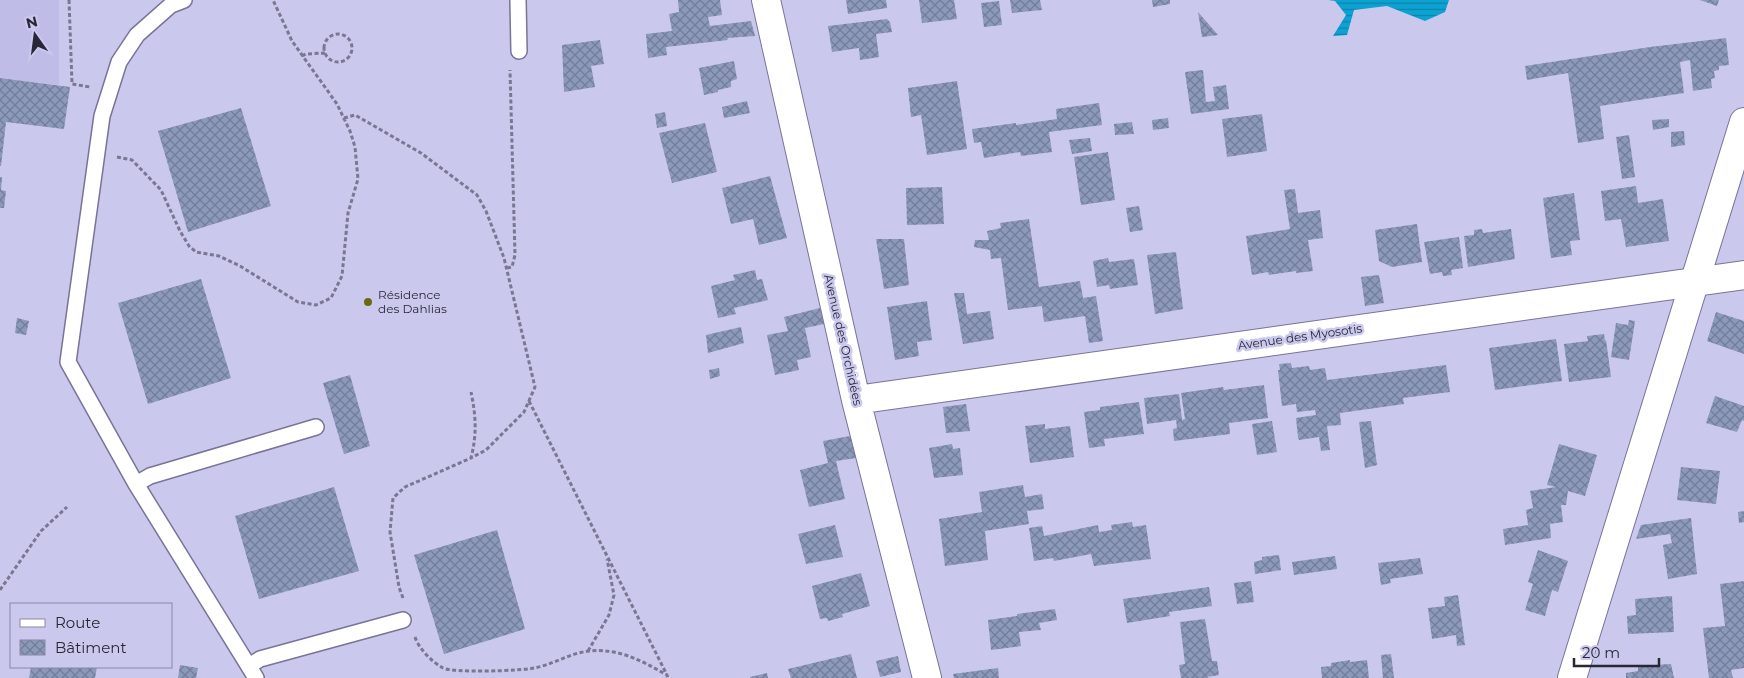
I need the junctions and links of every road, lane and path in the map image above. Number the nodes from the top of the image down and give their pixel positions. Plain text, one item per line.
1 (70, 0) edge
2 (184, 0) edge
3 (274, 0) edge
4 (518, 0) edge
5 (766, 0) edge
6 (518, 50) joint
7 (325, 53) junction
8 (302, 56) junction
9 (110, 90) junction
10 (344, 118) junction
11 (1744, 122) edge
12 (97, 152) junction
13 (507, 268) junction
14 (1744, 275) edge
15 (1695, 282) junction
16 (470, 392) dead end
17 (856, 400) junction
18 (529, 401) junction
19 (316, 427) dead end
20 (471, 458) junction
21 (136, 484) junction
22 (67, 507) dead end
23 (607, 555) junction
24 (0, 590) edge
25 (404, 602) dead end
26 (403, 620) dead end
27 (414, 634) dead end
28 (588, 651) junction
29 (253, 672) edge
30 (668, 677) edge
31 (927, 678) edge
32 (1572, 678) edge

1 - 9 path
2 - 9 lane
3 - 8 path
4 - 6 lane
5 - 17 street, Avenue des Orchidées
6 - 13 path
7 - 7 path
7 - 8 path
8 - 10 path
9 - 12 lane
10 - 12 path
10 - 13 path
11 - 15 street
12 - 21 lane
13 - 18 path
14 - 15 street, Avenue des Myosotis
15 - 17 street, Avenue des Myosotis
15 - 32 street
16 - 20 path
17 - 31 street, Avenue des Orchidées
18 - 20 path
18 - 23 path
19 - 21 lane
20 - 25 path
21 - 29 lane
22 - 24 path
23 - 28 path
23 - 30 path
26 - 29 lane
27 - 28 path
28 - 30 path

